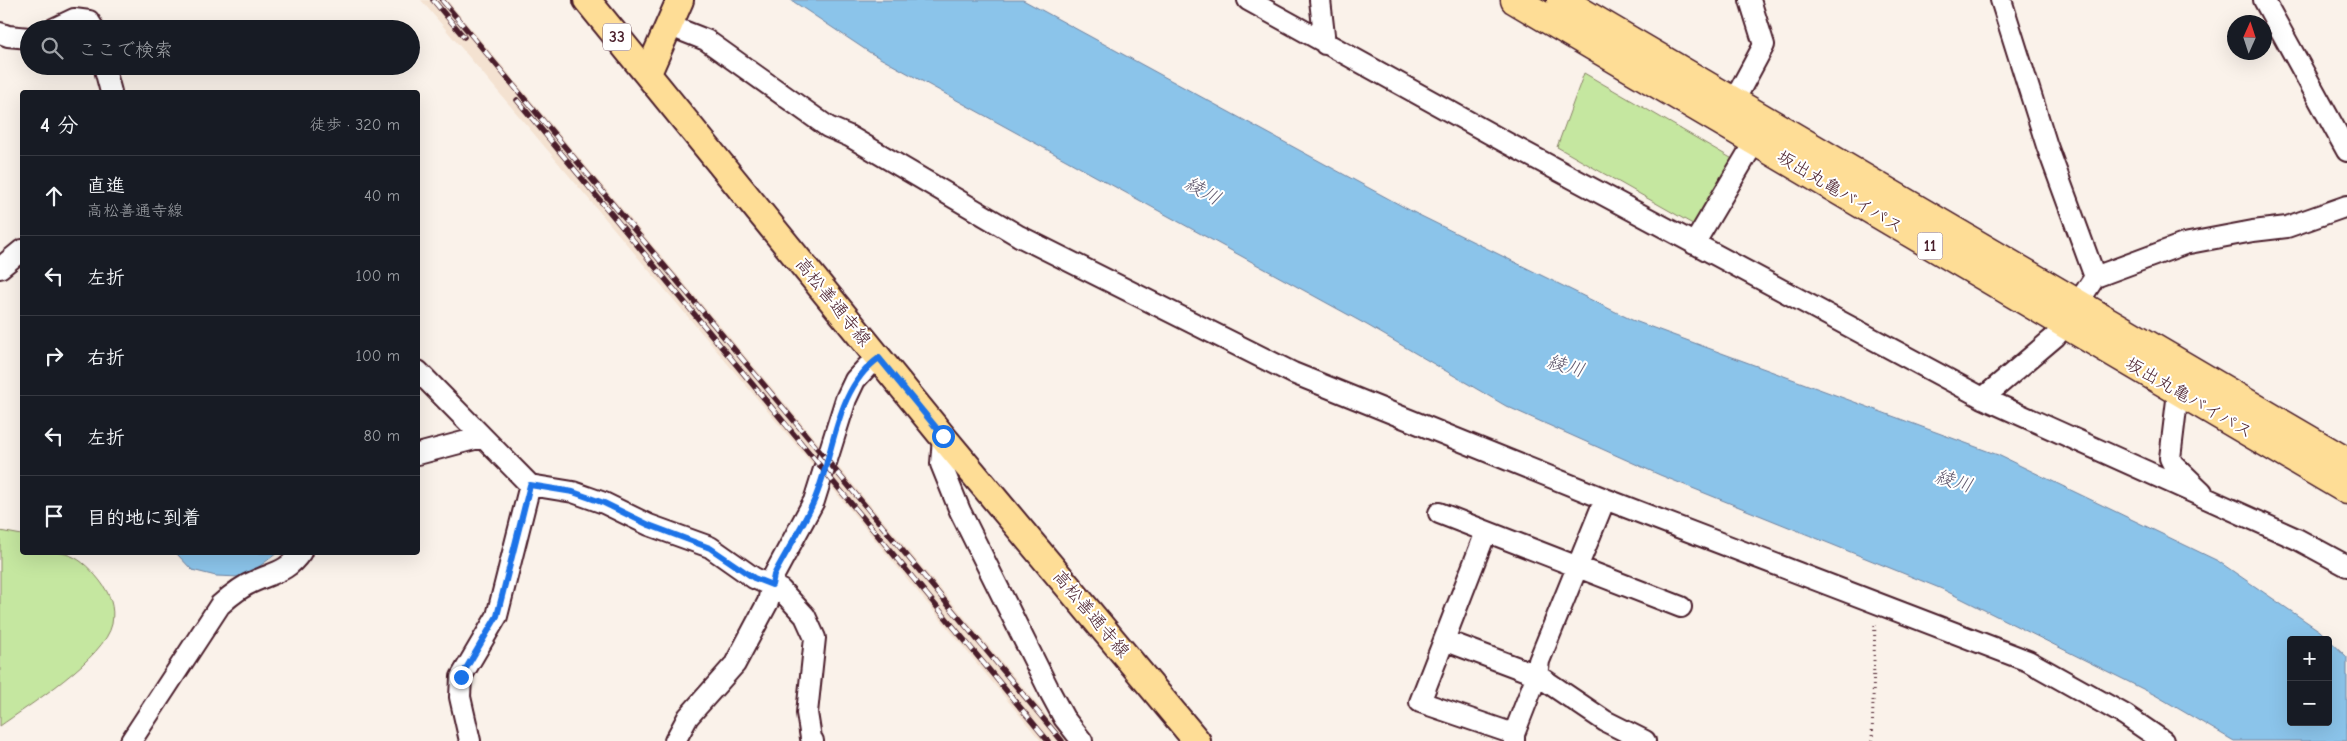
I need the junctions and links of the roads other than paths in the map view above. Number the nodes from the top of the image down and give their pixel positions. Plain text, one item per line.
1 (587, 0) edge
2 (1248, 0) edge
3 (1320, 0) edge
4 (1515, 0) edge
5 (1561, 0) edge
6 (1750, 0) edge
7 (2001, 0) edge
8 (2264, 0) edge
9 (675, 10) edge
10 (0, 33) edge
11 (20, 37) edge
12 (1325, 44) junction
13 (648, 73) junction
14 (106, 75) edge
15 (110, 90) edge
16 (1728, 112) junction
17 (1755, 141) junction
18 (2347, 151) edge
19 (2347, 206) edge
20 (1694, 244) junction
21 (20, 252) edge
22 (0, 268) edge
23 (2095, 277) junction
24 (2072, 316) junction
25 (879, 358) junction
26 (420, 372) edge
27 (2178, 392) junction
28 (1983, 398) junction
29 (943, 436) junction
30 (482, 437) junction
31 (420, 453) edge
32 (2347, 462) edge
33 (530, 485) junction
34 (2347, 490) edge
35 (1605, 498) junction
36 (2208, 499) junction
37 (1440, 513) dead end
38 (1486, 532) junction
39 (298, 555) edge
40 (2347, 566) edge
41 (1578, 567) junction
42 (772, 585) junction
43 (1681, 608) dead end
44 (1444, 640) junction
45 (1537, 675) junction
46 (1514, 738) edge
47 (131, 741) edge
48 (470, 741) edge
49 (675, 741) edge
50 (813, 741) edge
51 (1082, 741) edge
52 (1197, 741) edge
53 (1645, 741) edge
54 (2163, 741) edge

1 - 13 main road, 高松善通寺線 / 33
2 - 12 street
3 - 12 street
4 - 16 highway, 坂出丸亀バイパス / 11
5 - 16 highway, 坂出丸亀バイパス / 11
6 - 16 street
7 - 23 street
8 - 18 street
9 - 13 main road
9 - 35 street
10 - 11 street
12 - 20 street
13 - 25 main road, 高松善通寺線 / 33
14 - 15 street
16 - 17 highway, 坂出丸亀バイパス / 11
16 - 24 highway, 坂出丸亀バイパス / 11
17 - 20 street
17 - 24 highway, 坂出丸亀バイパス / 11
19 - 23 street
20 - 28 street
21 - 22 street
23 - 24 street
24 - 27 highway, 坂出丸亀バイパス / 11
24 - 28 street
24 - 32 highway, 坂出丸亀バイパス / 11
25 - 29 main road, 高松善通寺線 / 33
25 - 42 street
26 - 30 street
27 - 34 highway, 坂出丸亀バイパス / 11
27 - 36 street
28 - 36 street
29 - 51 street
29 - 52 main road, 高松善通寺線 / 33
30 - 31 street
30 - 33 street
33 - 42 street
33 - 48 street
35 - 41 street
35 - 54 street
36 - 40 street
37 - 38 street
38 - 41 street
38 - 44 street
39 - 47 street
41 - 43 street
41 - 45 street
42 - 49 street
42 - 50 street
44 - 45 street
44 - 46 street
45 - 46 street
45 - 53 street

